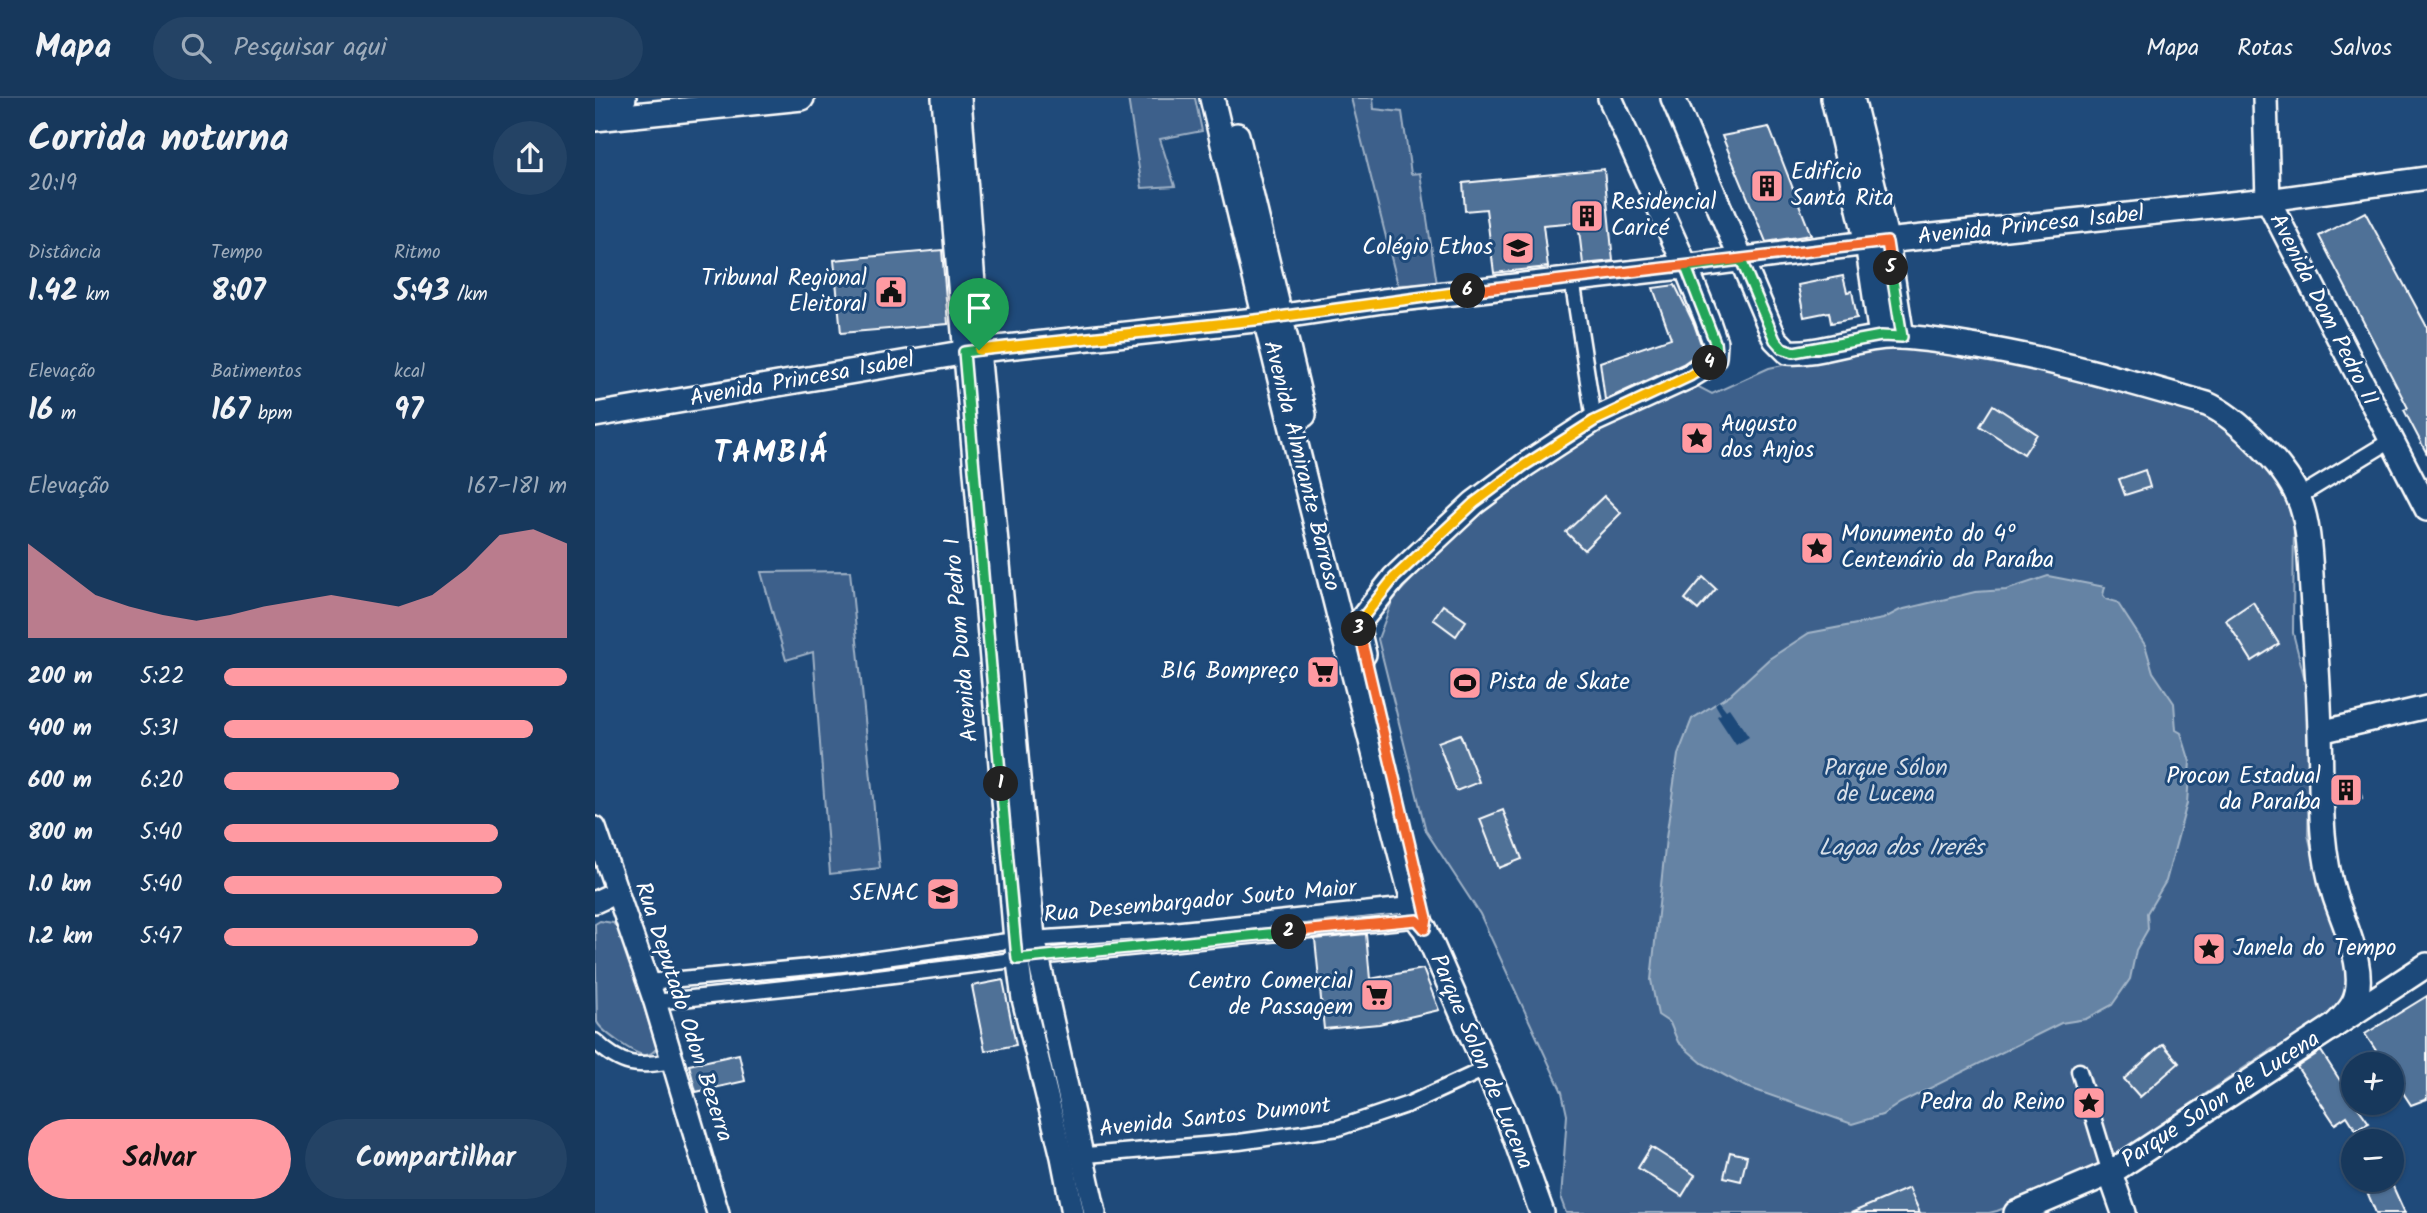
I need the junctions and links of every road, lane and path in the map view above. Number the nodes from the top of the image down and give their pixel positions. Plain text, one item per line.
1 (624, 98) edge
2 (802, 98) edge
3 (943, 98) edge
4 (960, 98) edge
5 (1212, 98) edge
6 (1228, 98) edge
7 (1610, 98) edge
8 (1673, 98) edge
9 (1833, 98) edge
10 (1852, 98) edge
11 (2265, 98) edge
12 (595, 101) edge
13 (595, 119) edge
14 (2427, 178) edge
15 (2267, 200) junction
16 (1877, 242) junction
17 (1741, 260) junction
18 (1686, 267) junction
19 (1572, 279) junction
20 (1272, 318) junction
21 (1892, 336) junction
22 (972, 351) junction
23 (595, 415) edge
24 (1594, 421) junction
25 (2390, 441) junction
26 (2298, 497) junction
27 (2427, 509) edge
28 (1350, 627) junction
29 (2427, 707) edge
30 (2320, 732) junction
31 (595, 828) edge
32 (618, 892) junction
33 (595, 902) edge
34 (1420, 915) junction
35 (1026, 948) junction
36 (2427, 965) edge
37 (651, 992) junction
38 (2332, 1028) junction
39 (595, 1041) edge
40 (672, 1061) junction
41 (1487, 1068) junction
42 (2079, 1071) dead end
43 (1072, 1156) junction
44 (2110, 1172) junction
45 (718, 1213) edge
46 (1073, 1213) edge
47 (1095, 1213) edge
48 (1542, 1213) edge
49 (2016, 1213) edge
50 (2124, 1213) edge

1 - 12 main road
2 - 13 main road
3 - 22 main road, Avenida Dom Pedro I
4 - 22 main road, Avenida Dom Pedro I
5 - 20 main road, Avenida Almirante Barroso
6 - 20 main road, Avenida Almirante Barroso
7 - 18 main road
8 - 17 main road
9 - 16 main road
10 - 16 main road
11 - 15 main road, Avenida Dom Pedro II
14 - 15 main road, Avenida Princesa Isabel
15 - 16 main road, Avenida Princesa Isabel
15 - 25 main road, Avenida Dom Pedro II
16 - 17 main road, Avenida Princesa Isabel
16 - 21 main road
17 - 18 main road, Avenida Princesa Isabel
17 - 21 main road
18 - 19 main road, Avenida Princesa Isabel
18 - 24 main road
19 - 20 main road, Avenida Princesa Isabel
19 - 24 street
20 - 22 main road, Avenida Princesa Isabel
20 - 28 main road, Avenida Almirante Barroso
21 - 26 main road
22 - 23 main road, Avenida Princesa Isabel
22 - 35 main road, Avenida Dom Pedro I
24 - 28 main road
25 - 26 street
25 - 27 main road, Avenida Dom Pedro II
26 - 30 main road
28 - 34 main road
29 - 30 main road
30 - 38 main road
31 - 32 main road, Rua Deputado Odon Bezerra
32 - 33 main road
32 - 37 main road, Rua Deputado Odon Bezerra
34 - 35 street, Rua Desembargador Souto Maior
34 - 41 main road, Parque Solon de Lucena
35 - 37 street, Rua Desembargador Souto Maior
35 - 37 street, Rua Desembargador Souto Maior
35 - 43 main road, Avenida Dom Pedro I
36 - 38 main road, Parque Solon de Lucena
37 - 40 main road, Rua Deputado Odon Bezerra
38 - 44 main road, Parque Solon de Lucena
39 - 40 street
40 - 45 main road, Rua Deputado Odon Bezerra
41 - 43 street, Avenida Santos Dumont
41 - 48 main road, Parque Solon de Lucena
42 - 44 street
43 - 46 main road, Avenida Dom Pedro I
43 - 47 main road, Avenida Dom Pedro I
44 - 49 main road
44 - 50 main road

